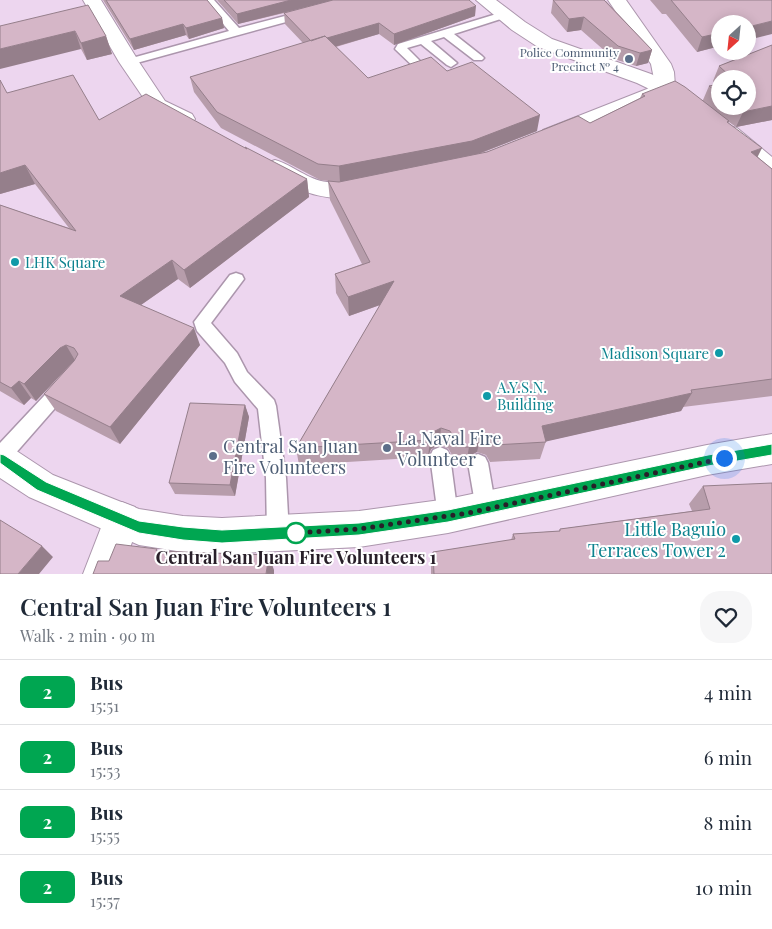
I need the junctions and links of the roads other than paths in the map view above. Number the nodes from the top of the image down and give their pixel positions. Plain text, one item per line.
1 (92, 0) edge
2 (208, 0) edge
3 (485, 0) edge
4 (617, 0) edge
5 (318, 10) edge
6 (504, 15) junction
7 (237, 33) junction
8 (446, 33) junction
9 (422, 40) junction
10 (478, 58) dead end
11 (129, 62) junction
12 (452, 64) dead end
13 (421, 68) edge
14 (665, 86) junction
15 (199, 127) edge
16 (531, 143) edge
17 (256, 158) edge
18 (772, 169) edge
19 (386, 184) edge
20 (236, 279) dead end
21 (77, 372) edge
22 (772, 449) edge
23 (440, 456) dead end
24 (0, 458) edge
25 (478, 463) dead end
26 (486, 509) junction
27 (448, 516) junction
28 (122, 519) junction
29 (278, 534) junction
30 (102, 574) edge

1 - 11 main road
2 - 7 lane
3 - 6 main road
4 - 14 main road
5 - 7 lane
6 - 8 lane
6 - 14 main road
7 - 11 lane
8 - 9 lane
8 - 10 lane
9 - 12 lane
9 - 13 lane
11 - 15 main road
14 - 16 main road
14 - 18 main road
17 - 19 main road
20 - 29 lane
21 - 24 lane
22 - 26 main road
23 - 27 lane
24 - 28 main road
25 - 26 lane
26 - 27 main road
27 - 29 main road
28 - 29 main road
28 - 30 main road

